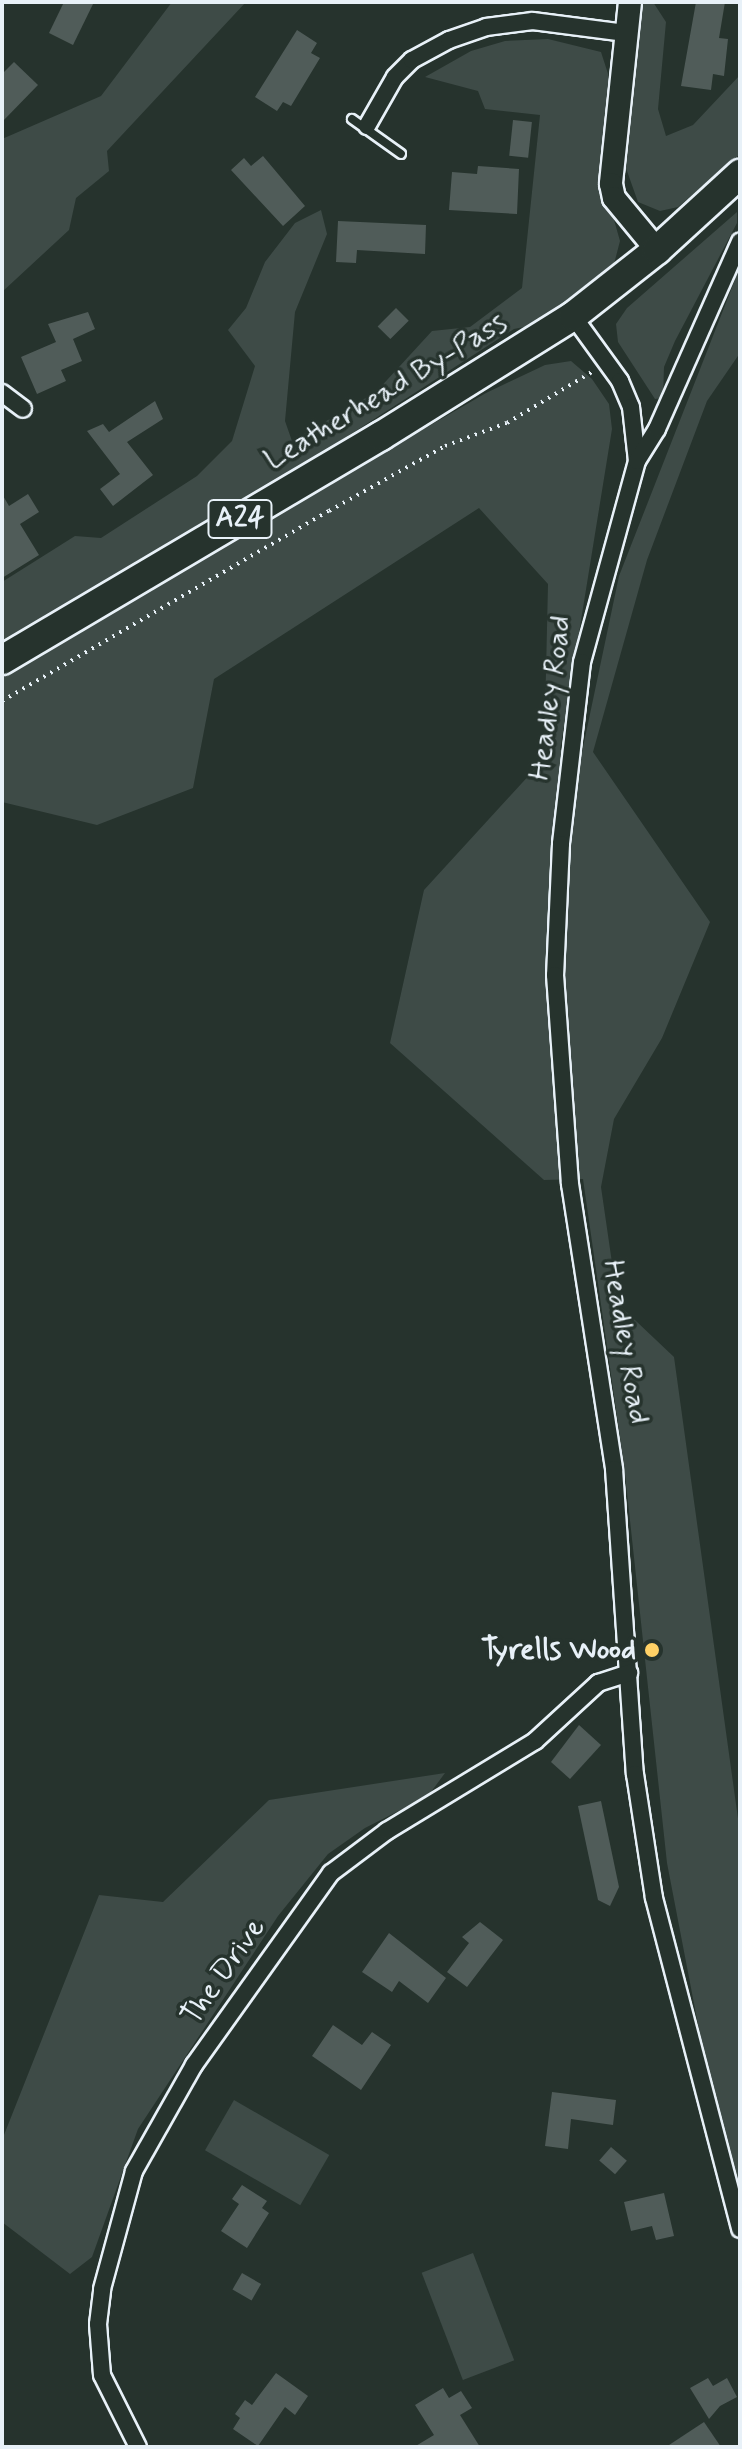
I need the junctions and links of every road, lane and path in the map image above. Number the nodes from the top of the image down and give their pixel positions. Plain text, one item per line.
1 (630, 2) edge
2 (625, 33) junction
3 (359, 123) joint
4 (401, 154) dead end
5 (740, 174) edge
6 (740, 242) edge
7 (657, 250) junction
8 (573, 316) junction
9 (608, 363) junction
10 (2, 393) edge
11 (23, 409) dead end
12 (637, 461) junction
13 (2, 660) edge
14 (2, 701) edge
15 (629, 1673) junction
16 (740, 2229) edge
17 (138, 2447) edge

1 - 2 street
2 - 3 street
2 - 7 street
3 - 4 lane
5 - 7 highway, Leatherhead By-Pass / A24
6 - 12 street, Headley Road
7 - 8 highway, Leatherhead By-Pass / A24
8 - 9 street, Headley Road
8 - 13 highway, Leatherhead By-Pass / A24
9 - 12 street, Headley Road
9 - 14 path
10 - 11 street
12 - 15 street, Headley Road
15 - 16 street, Headley Road
15 - 17 street, The Drive

